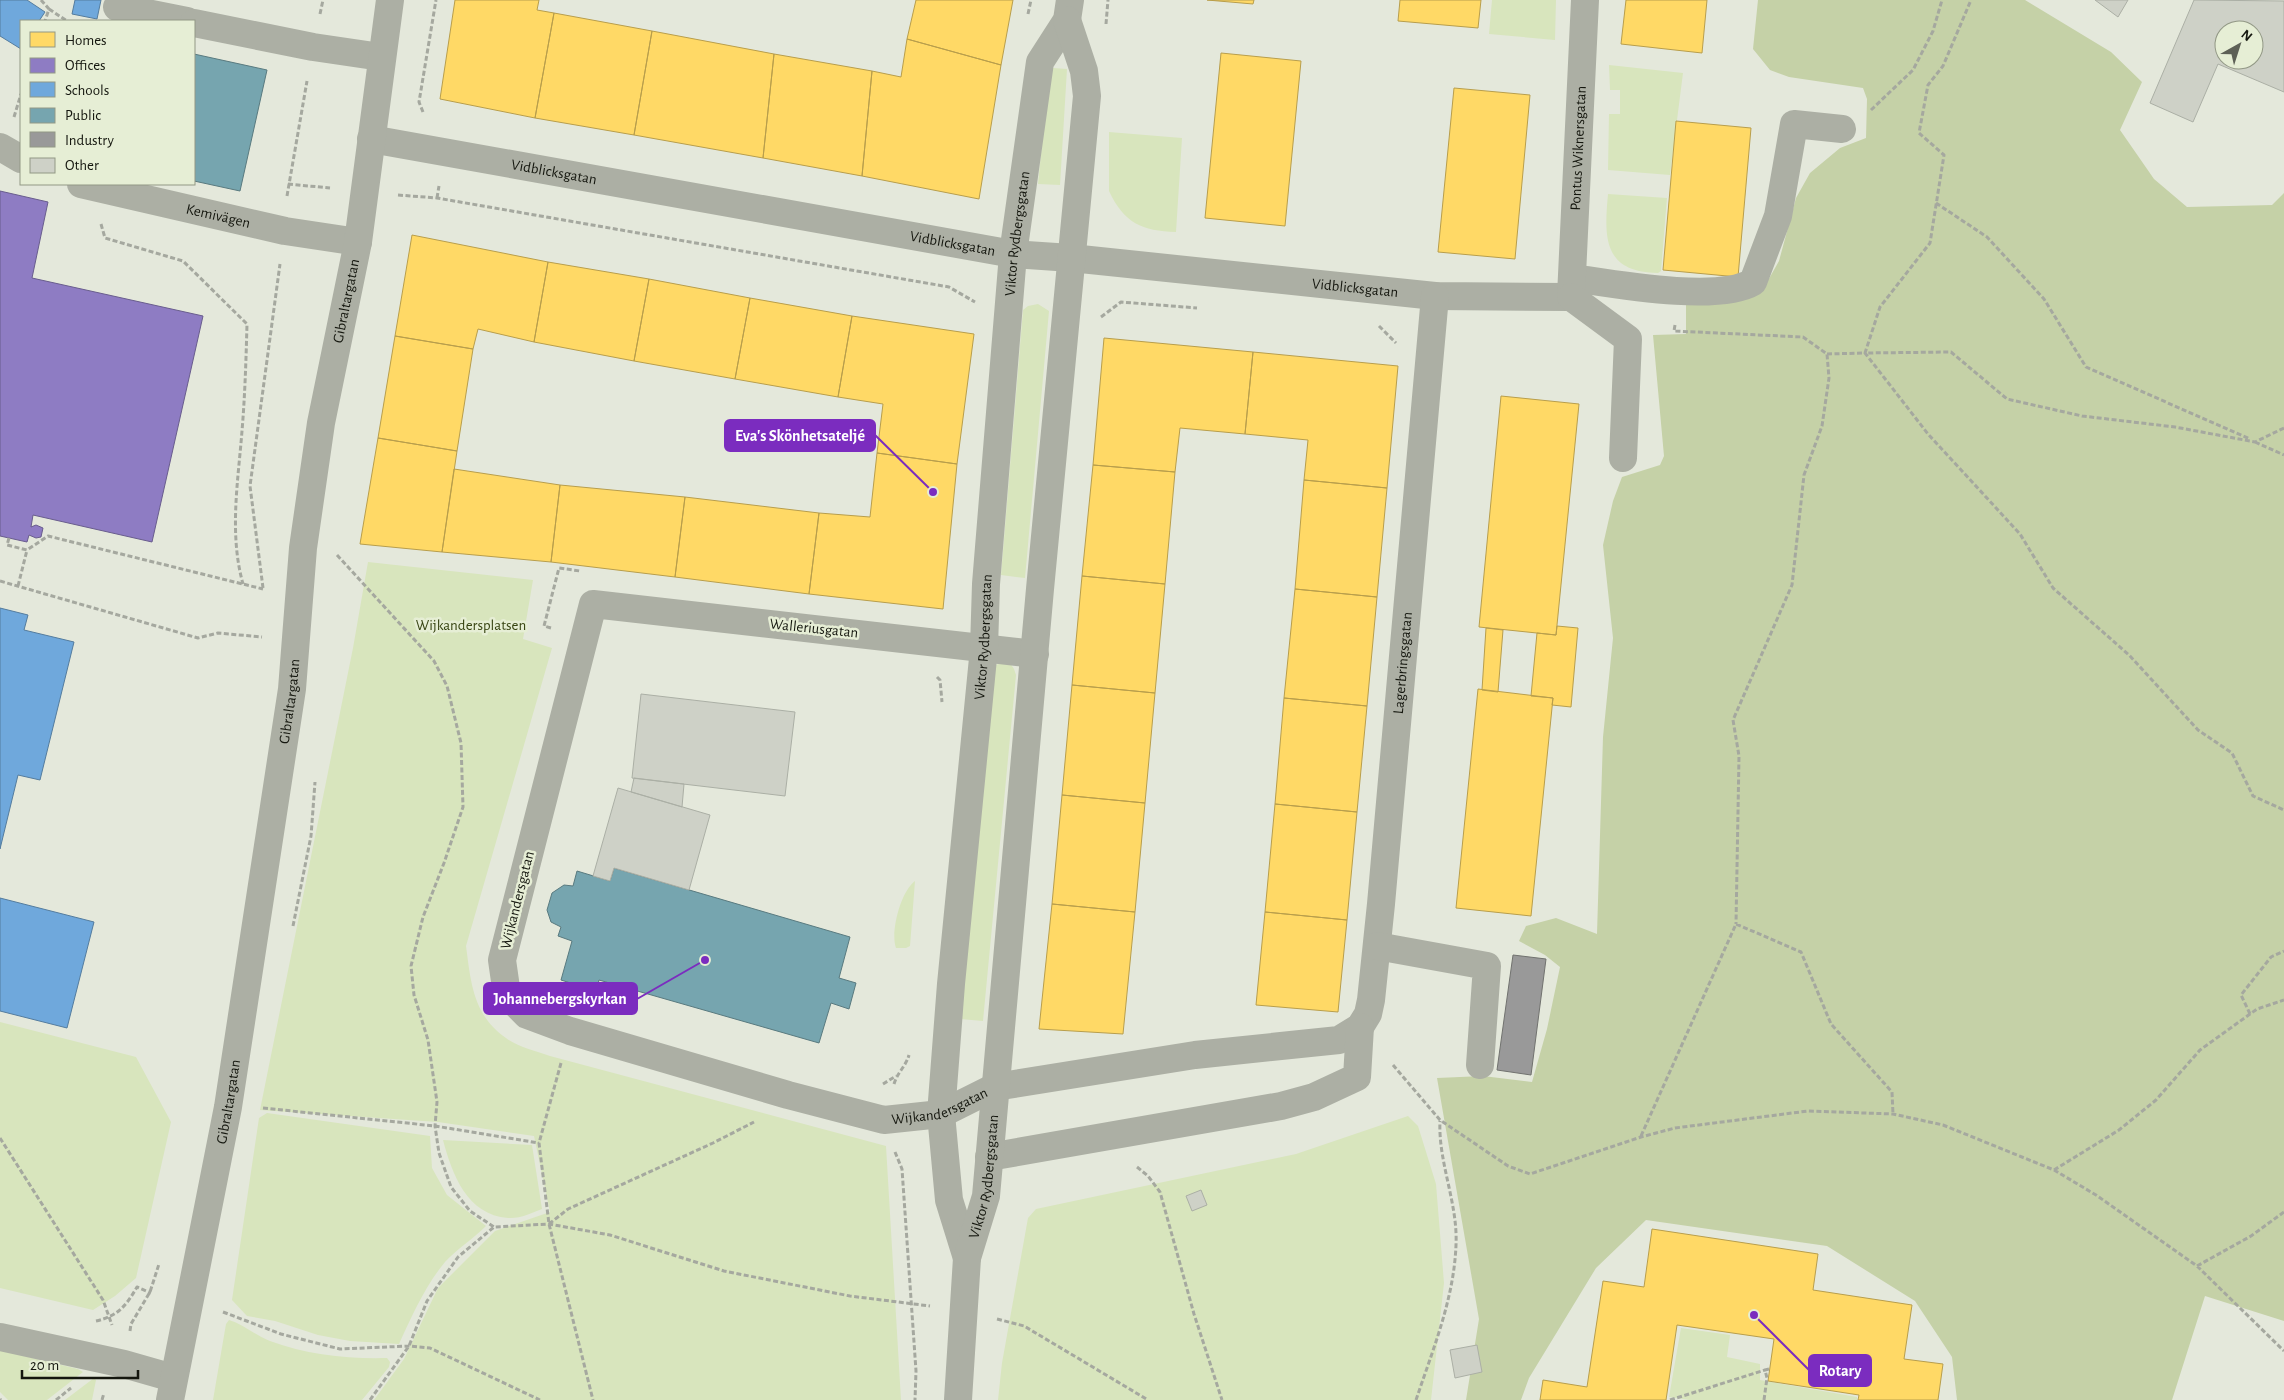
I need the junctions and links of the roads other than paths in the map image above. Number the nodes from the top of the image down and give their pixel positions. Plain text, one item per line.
1 (390, 0) edge
2 (1585, 0) edge
3 (116, 7) dead end
4 (1069, 10) edge
5 (181, 20) edge
6 (195, 23) edge
7 (382, 57) junction
8 (1842, 129) road end
9 (371, 139) junction
10 (0, 147) edge
11 (20, 158) edge
12 (85, 185) edge
13 (358, 242) junction
14 (1014, 254) junction
15 (1071, 258) junction
16 (1572, 288) junction
17 (1435, 296) junction
18 (1623, 458) dead end
19 (593, 604) joint
20 (984, 648) junction
21 (1035, 654) junction
22 (1377, 946) junction
23 (1360, 1027) junction
24 (1480, 1065) dead end
25 (994, 1086) junction
26 (941, 1114) junction
27 (989, 1157) junction
28 (967, 1258) junction
29 (0, 1337) edge
30 (171, 1389) edge
31 (958, 1400) edge

1 - 7 street, Gibraltargatan
2 - 16 street, Pontus Wiknersgatan
3 - 5 street
4 - 14 street, Viktor Rydbergsgatan
4 - 15 street, Viktor Rydbergsgatan
6 - 7 street
7 - 9 street, Gibraltargatan
8 - 16 street, Vidblicksgatan
9 - 13 street, Gibraltargatan
9 - 14 street, Vidblicksgatan
10 - 11 street
12 - 13 street, Kemivägen
13 - 30 street, Gibraltargatan
14 - 15 street, Vidblicksgatan
14 - 20 street, Viktor Rydbergsgatan
15 - 17 street, Vidblicksgatan
15 - 21 street, Viktor Rydbergsgatan
16 - 17 street, Vidblicksgatan
16 - 18 street
17 - 22 street, Lagerbringsgatan
19 - 20 street, Walleriusgatan
19 - 26 street, Wijkandersgatan
20 - 21 street, Walleriusgatan
20 - 26 street, Viktor Rydbergsgatan
21 - 25 street, Viktor Rydbergsgatan
22 - 23 street, Lagerbringsgatan
22 - 24 street
23 - 25 street, Wijkandersgatan
23 - 27 street
25 - 26 street, Wijkandersgatan
25 - 27 street, Viktor Rydbergsgatan
26 - 28 street, Viktor Rydbergsgatan
27 - 28 street, Viktor Rydbergsgatan
28 - 31 street, Viktor Rydbergsgatan
29 - 30 street

